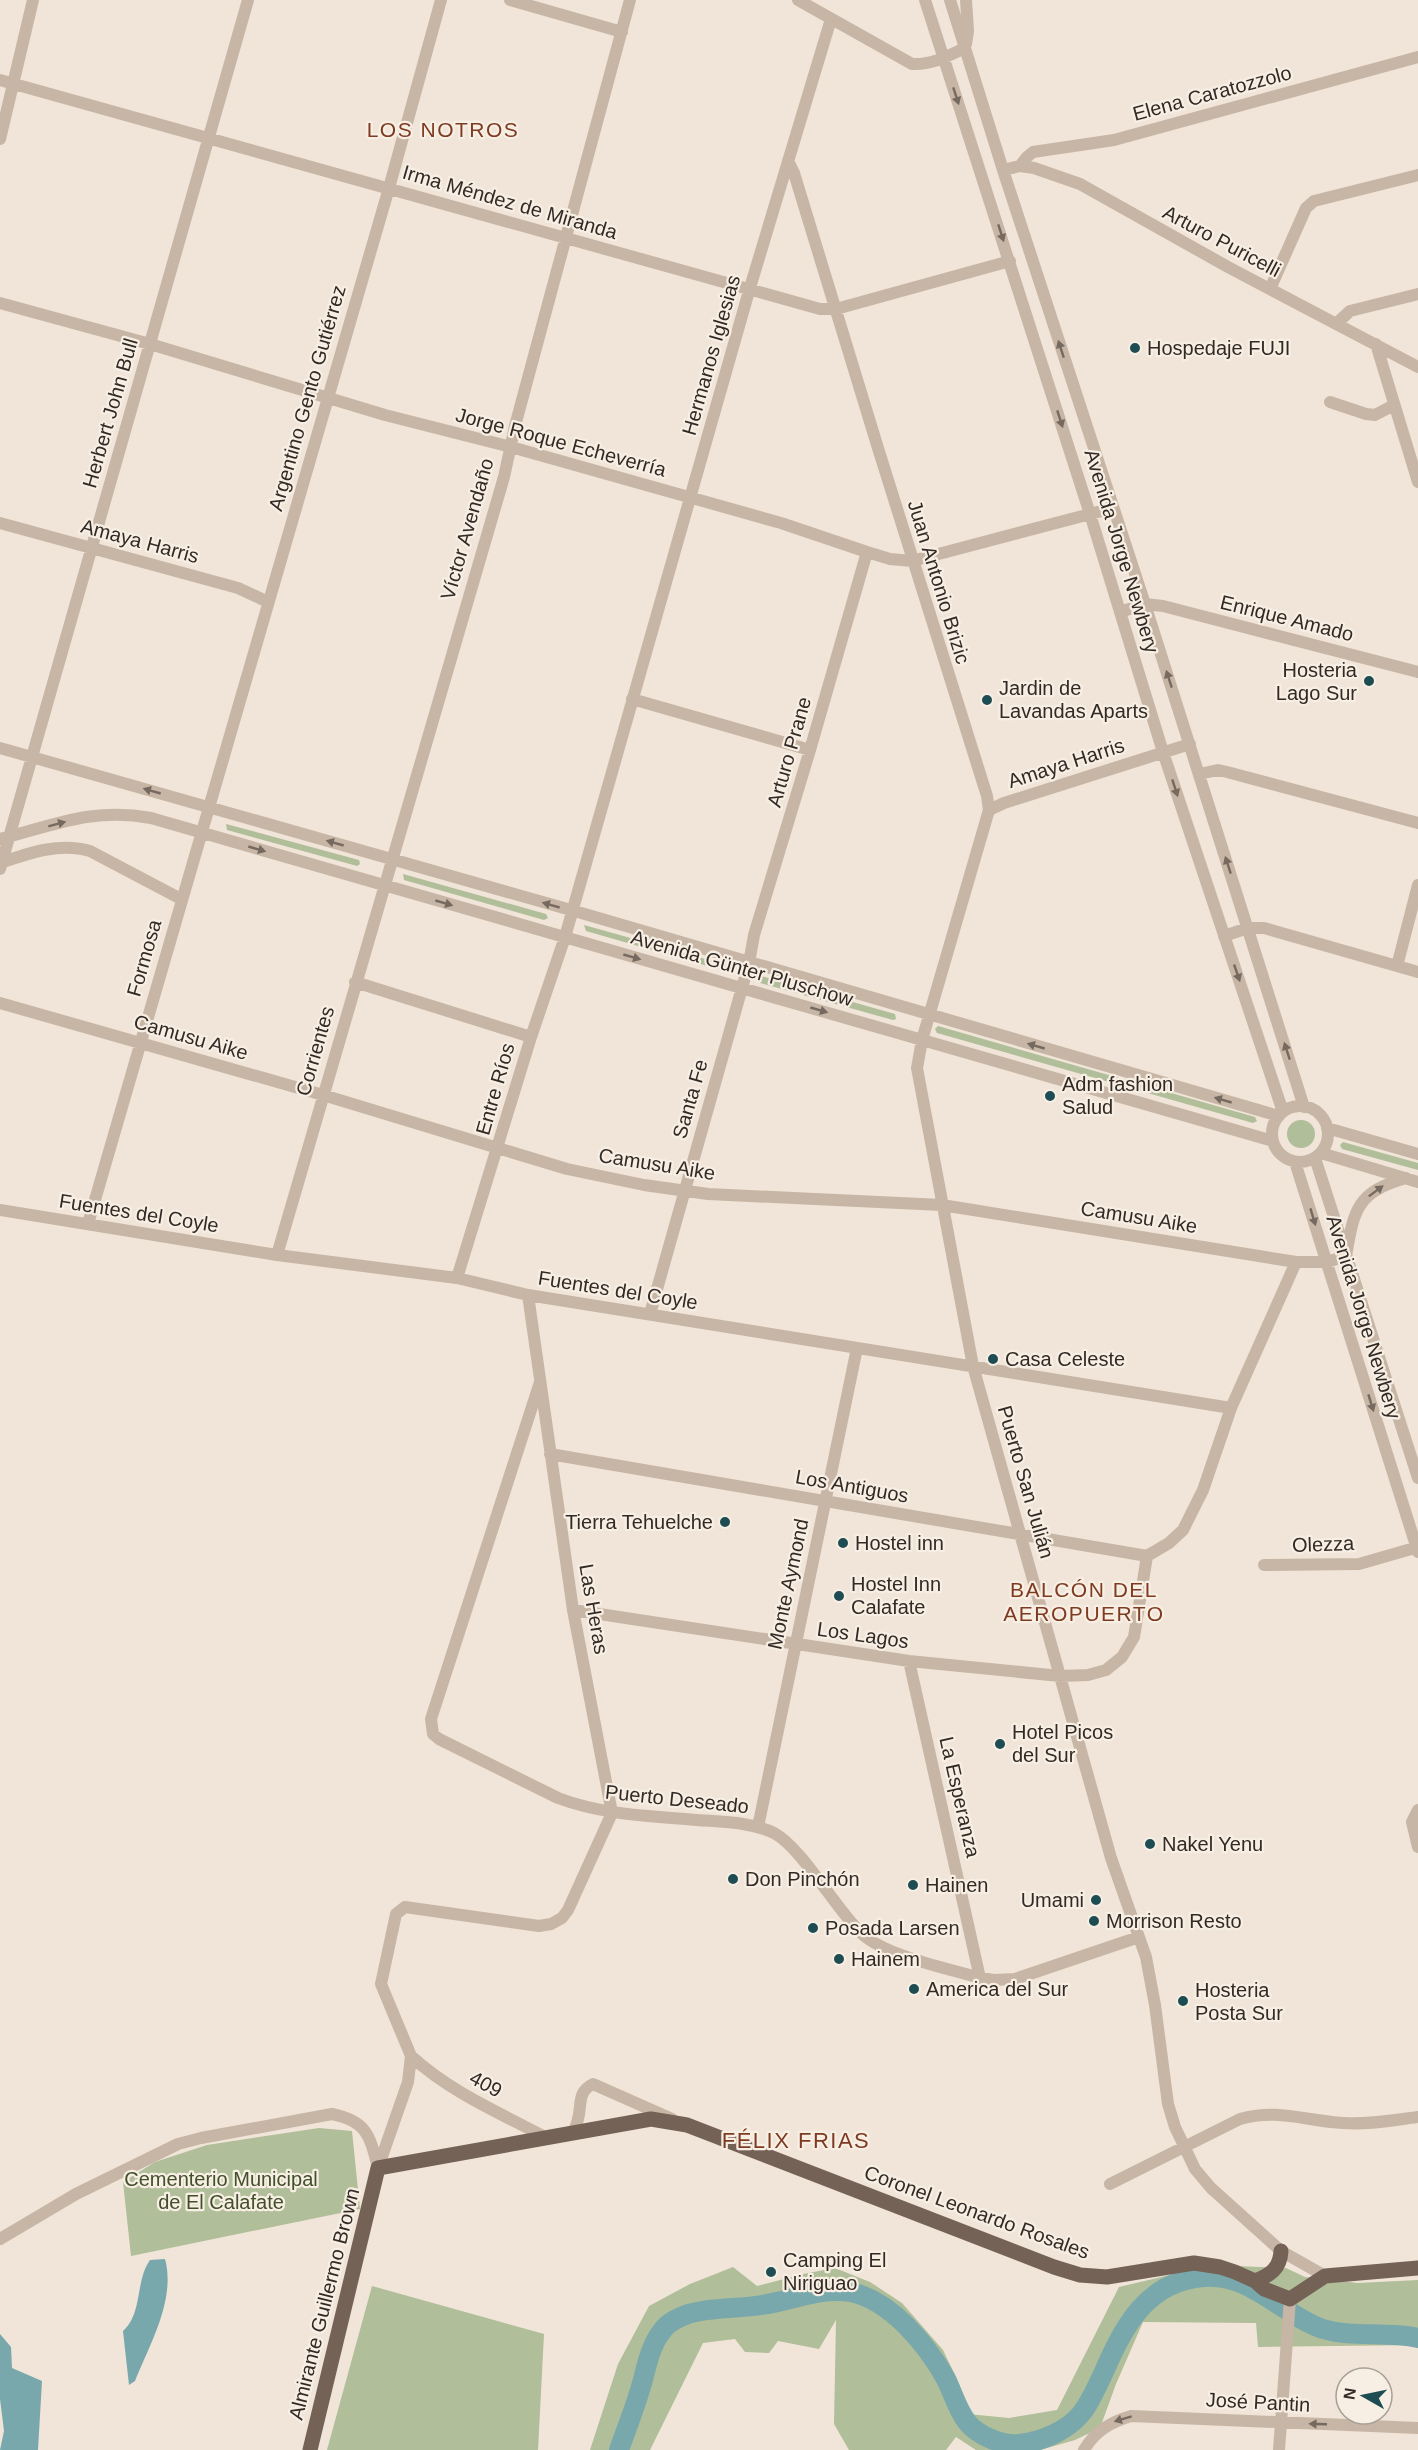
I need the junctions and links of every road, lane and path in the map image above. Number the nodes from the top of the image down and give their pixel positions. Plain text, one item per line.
1 (33, 0) edge
2 (248, 0) edge
3 (441, 0) edge
4 (510, 0) edge
5 (630, 0) edge
6 (798, 0) edge
7 (925, 0) edge
8 (950, 0) edge
9 (966, 0) edge
10 (831, 19) junction
11 (622, 32) junction
12 (965, 48) junction
13 (1418, 57) edge
14 (944, 58) junction
15 (0, 80) edge
16 (14, 83) junction
17 (210, 138) junction
18 (0, 139) edge
19 (788, 161) junction
20 (1020, 166) junction
21 (1003, 171) junction
22 (1418, 175) edge
23 (389, 188) junction
24 (564, 238) junction
25 (1010, 261) junction
26 (1270, 288) junction
27 (749, 291) junction
28 (1418, 294) edge
29 (0, 303) edge
30 (836, 309) junction
31 (1336, 324) junction
32 (150, 344) junction
33 (1376, 344) junction
34 (1418, 367) edge
35 (327, 397) junction
36 (1330, 402) dead end
37 (1394, 405) junction
38 (511, 447) junction
39 (1418, 482) edge
40 (690, 498) junction
41 (1113, 508) junction
42 (1090, 514) junction
43 (0, 523) edge
44 (92, 549) junction
45 (867, 552) junction
46 (912, 561) junction
47 (268, 602) junction
48 (1145, 604) junction
49 (1120, 612) junction
50 (1416, 670) edge
51 (632, 699) junction
52 (1190, 744) junction
53 (0, 748) edge
54 (810, 750) junction
55 (1163, 752) junction
56 (32, 757) junction
57 (1199, 774) junction
58 (208, 807) junction
59 (989, 810) junction
60 (1418, 824) edge
61 (201, 833) junction
62 (5, 838) edge
63 (391, 859) junction
64 (1, 865) edge
65 (384, 885) junction
66 (1418, 885) edge
67 (182, 899) junction
68 (571, 910) junction
69 (1248, 928) junction
70 (1224, 936) junction
71 (565, 937) junction
72 (749, 963) junction
73 (1397, 966) junction
74 (1418, 972) edge
75 (355, 982) junction
76 (742, 988) junction
77 (0, 1004) edge
78 (929, 1015) junction
79 (531, 1037) junction
80 (922, 1040) junction
81 (140, 1043) junction
82 (323, 1095) junction
83 (1304, 1107) junction
84 (1281, 1114) junction
85 (1328, 1128) junction
86 (1273, 1141) junction
87 (498, 1148) junction
88 (1418, 1154) edge
89 (1318, 1155) junction
90 (1295, 1162) junction
91 (1412, 1180) edge
92 (684, 1192) junction
93 (942, 1205) junction
94 (0, 1210) edge
95 (88, 1224) junction
96 (276, 1255) junction
97 (1347, 1256) junction
98 (1296, 1262) junction
99 (1327, 1262) junction
100 (457, 1278) junction
101 (528, 1295) junction
102 (650, 1314) junction
103 (857, 1348) junction
104 (973, 1366) junction
105 (540, 1382) junction
106 (1230, 1408) junction
107 (550, 1454) junction
108 (1418, 1478) edge
109 (825, 1501) junction
110 (1020, 1534) junction
111 (1417, 1549) edge
112 (1147, 1556) junction
113 (1264, 1564) dead end
114 (573, 1610) junction
115 (795, 1645) junction
116 (909, 1661) junction
117 (1060, 1676) junction
118 (612, 1813) junction
119 (1415, 1813) edge
120 (758, 1827) junction
121 (1418, 1847) edge
122 (1139, 1937) junction
123 (980, 1978) junction
124 (411, 2056) junction
125 (1418, 2117) edge
126 (687, 2125) junction
127 (573, 2133) junction
128 (547, 2138) junction
129 (1184, 2148) junction
130 (378, 2168) junction
131 (1110, 2184) dead end
132 (0, 2239) edge
133 (1281, 2252) junction
134 (1418, 2268) edge
135 (1325, 2276) junction
136 (1255, 2281) junction
137 (1290, 2303) junction
138 (1280, 2423) junction
139 (1418, 2428) edge
140 (310, 2450) edge
141 (1084, 2450) edge
142 (1279, 2450) edge

1 - 16 street
2 - 17 street, Herbert John Bull
3 - 23 street, Argentino Gento Gutiérrez
4 - 11 street
5 - 11 street, Víctor Avendaño
6 - 10 street
7 - 14 street, Avenida Jorge Newbery
8 - 12 street, Avenida Jorge Newbery
9 - 12 street
10 - 14 street
10 - 19 street, Hermanos Iglesias
11 - 24 street, Víctor Avendaño
12 - 14 street
12 - 21 street, Avenida Jorge Newbery
13 - 20 street, Elena Caratozzolo
14 -> 25 street, Avenida Jorge Newbery
15 - 16 street, Irma Méndez de Miranda
16 - 17 street, Irma Méndez de Miranda
16 - 18 street
17 - 23 street, Irma Méndez de Miranda
17 - 32 street, Herbert John Bull
19 - 27 street, Hermanos Iglesias
19 - 30 street, Juan Antonio Brizic
20 - 21 street
20 - 26 street, Arturo Puricelli
41 -> 21 street, Avenida Jorge Newbery
22 - 26 street
23 - 24 street, Irma Méndez de Miranda
23 - 35 street, Argentino Gento Gutiérrez
24 - 27 street, Irma Méndez de Miranda
24 - 38 street, Víctor Avendaño
25 - 30 street, Irma Méndez de Miranda
25 -> 42 street, Avenida Jorge Newbery
26 - 31 street, Arturo Puricelli
27 - 30 street, Irma Méndez de Miranda
27 - 40 street, Hermanos Iglesias
28 - 31 street
29 - 32 street, Jorge Roque Echeverría
30 - 46 street, Juan Antonio Brizic
31 - 33 street, Arturo Puricelli
32 - 35 street, Jorge Roque Echeverría
32 - 44 street, Herbert John Bull
33 - 34 street, Arturo Puricelli
33 - 37 street
35 - 38 street, Jorge Roque Echeverría
35 - 47 street, Argentino Gento Gutiérrez
36 - 37 street
37 - 39 street
38 - 40 street, Jorge Roque Echeverría
38 - 63 street, Víctor Avendaño
40 - 45 street, Jorge Roque Echeverría
40 - 51 street, Hermanos Iglesias
41 - 42 street, Jorge Roque Echeverría
41 - 48 street, Avenida Jorge Newbery
42 - 46 street, Jorge Roque Echeverría
42 - 49 street, Avenida Jorge Newbery
43 - 44 street, Amaya Harris
44 - 47 street, Amaya Harris
44 - 56 street, Herbert John Bull
45 - 46 street, Jorge Roque Echeverría
45 - 54 street, Arturo Prane
46 - 59 street, Juan Antonio Brizic
47 - 58 street, Argentino Gento Gutiérrez
48 - 49 street
48 - 50 street, Enrique Amado
52 -> 48 street, Avenida Jorge Newbery
49 - 55 street, Avenida Jorge Newbery
51 - 54 street
51 - 68 street, Hermanos Iglesias
52 - 55 street, Amaya Harris
52 - 57 street, Avenida Jorge Newbery
53 - 56 street, Avenida Günter Pluschow
54 - 72 street, Arturo Prane
55 - 59 street, Amaya Harris
55 -> 70 street, Avenida Jorge Newbery
58 -> 56 street, Avenida Günter Pluschow
56 - 62 street, Herbert John Bull
57 - 60 street
69 -> 57 street, Avenida Jorge Newbery
58 - 61 street, Formosa
63 -> 58 street, Avenida Günter Pluschow
59 - 78 street, Juan Antonio Brizic
62 -> 61 street, Avenida Günter Pluschow
61 -> 65 street, Avenida Günter Pluschow
61 - 67 street, Formosa
62 - 64 street, Herbert John Bull
63 - 65 street, Corrientes
68 -> 63 street, Avenida Günter Pluschow
64 - 67 street
65 -> 71 street, Avenida Günter Pluschow
65 - 75 street, Corrientes
66 - 73 street
67 - 81 street, Formosa
68 - 71 street, Entre Ríos
68 - 72 street, Avenida Günter Pluschow
69 - 70 street
69 - 73 street
83 -> 69 street, Avenida Jorge Newbery
70 -> 84 street, Avenida Jorge Newbery
71 -> 76 street, Avenida Günter Pluschow
71 - 79 street, Entre Ríos
72 - 76 street, Santa Fe
72 - 78 street, Avenida Günter Pluschow
73 - 74 street
75 - 79 street
75 - 82 street, Corrientes
76 -> 80 street, Avenida Günter Pluschow
76 - 92 street, Santa Fe
77 - 81 street, Camusu Aike
78 - 80 street, Puerto San Julián
84 -> 78 street, Avenida Günter Pluschow
79 - 87 street, Entre Ríos
80 - 86 street, Avenida Günter Pluschow
80 - 93 street, Puerto San Julián
81 - 82 street, Camusu Aike
81 - 95 street, Formosa
82 - 87 street, Camusu Aike
82 - 96 street, Corrientes
83 - 84 street
83 - 85 street
84 - 86 street
85 - 88 street
85 - 89 street
86 - 90 street
87 - 92 street, Camusu Aike
87 - 100 street, Entre Ríos
89 - 90 street
89 - 91 street
89 - 97 street, Avenida Jorge Newbery
90 -> 99 street, Avenida Jorge Newbery
97 -> 91 street
92 - 93 street, Camusu Aike
92 - 102 street, Santa Fe
93 - 98 street, Camusu Aike
93 - 104 street, Puerto San Julián
94 - 95 street, Fuentes del Coyle
95 - 96 street, Fuentes del Coyle
96 - 100 street, Fuentes del Coyle
97 - 99 street, Camusu Aike
97 - 108 street, Avenida Jorge Newbery
98 - 99 street, Camusu Aike
98 - 106 street
99 -> 111 street, Avenida Jorge Newbery
100 - 101 street, Fuentes del Coyle
101 - 102 street, Fuentes del Coyle
101 - 105 street, Las Heras
102 - 103 street, Fuentes del Coyle
103 - 104 street, Fuentes del Coyle
103 - 109 street, Monte Aymond
104 - 106 street, Fuentes del Coyle
104 - 110 street, Puerto San Julián
105 - 107 street, Las Heras
105 - 118 street, Puerto Deseado
106 - 112 street
107 - 109 street, Los Antiguos
107 - 114 street, Las Heras
109 - 110 street, Los Antiguos
109 - 115 street, Monte Aymond
110 - 112 street, Los Antiguos
110 - 117 street, Puerto San Julián
111 - 113 street, Olezza
112 - 117 street, Los Lagos
114 - 115 street, Los Lagos
114 - 118 street, Las Heras
115 - 116 street, Los Lagos
115 - 120 street, Monte Aymond
116 - 117 street, Los Lagos
116 - 123 street, La Esperanza
117 - 122 street, Puerto San Julián
118 - 120 street, Puerto Deseado
118 - 124 street
119 - 121 street
120 - 123 street, Puerto Deseado
122 - 123 street, Puerto Deseado
122 - 129 street, Puerto San Julián
124 - 128 street, 409
124 - 130 street
125 - 129 street
126 - 127 main road, Coronel Leonardo Rosales
126 - 127 street
126 - 136 main road, Coronel Leonardo Rosales
127 - 128 main road, Coronel Leonardo Rosales
128 - 130 main road, Coronel Leonardo Rosales
129 - 131 street
129 - 133 street, Puerto San Julián
130 - 132 street
130 - 140 main road, Almirante Guillermo Brown
133 - 135 street, Puerto San Julián
133 - 136 main road
134 - 135 main road
135 - 137 main road
136 - 137 main road, Coronel Leonardo Rosales
137 - 138 street
139 -> 138 street, José Pantin
138 -> 141 street, José Pantin
138 - 142 street

